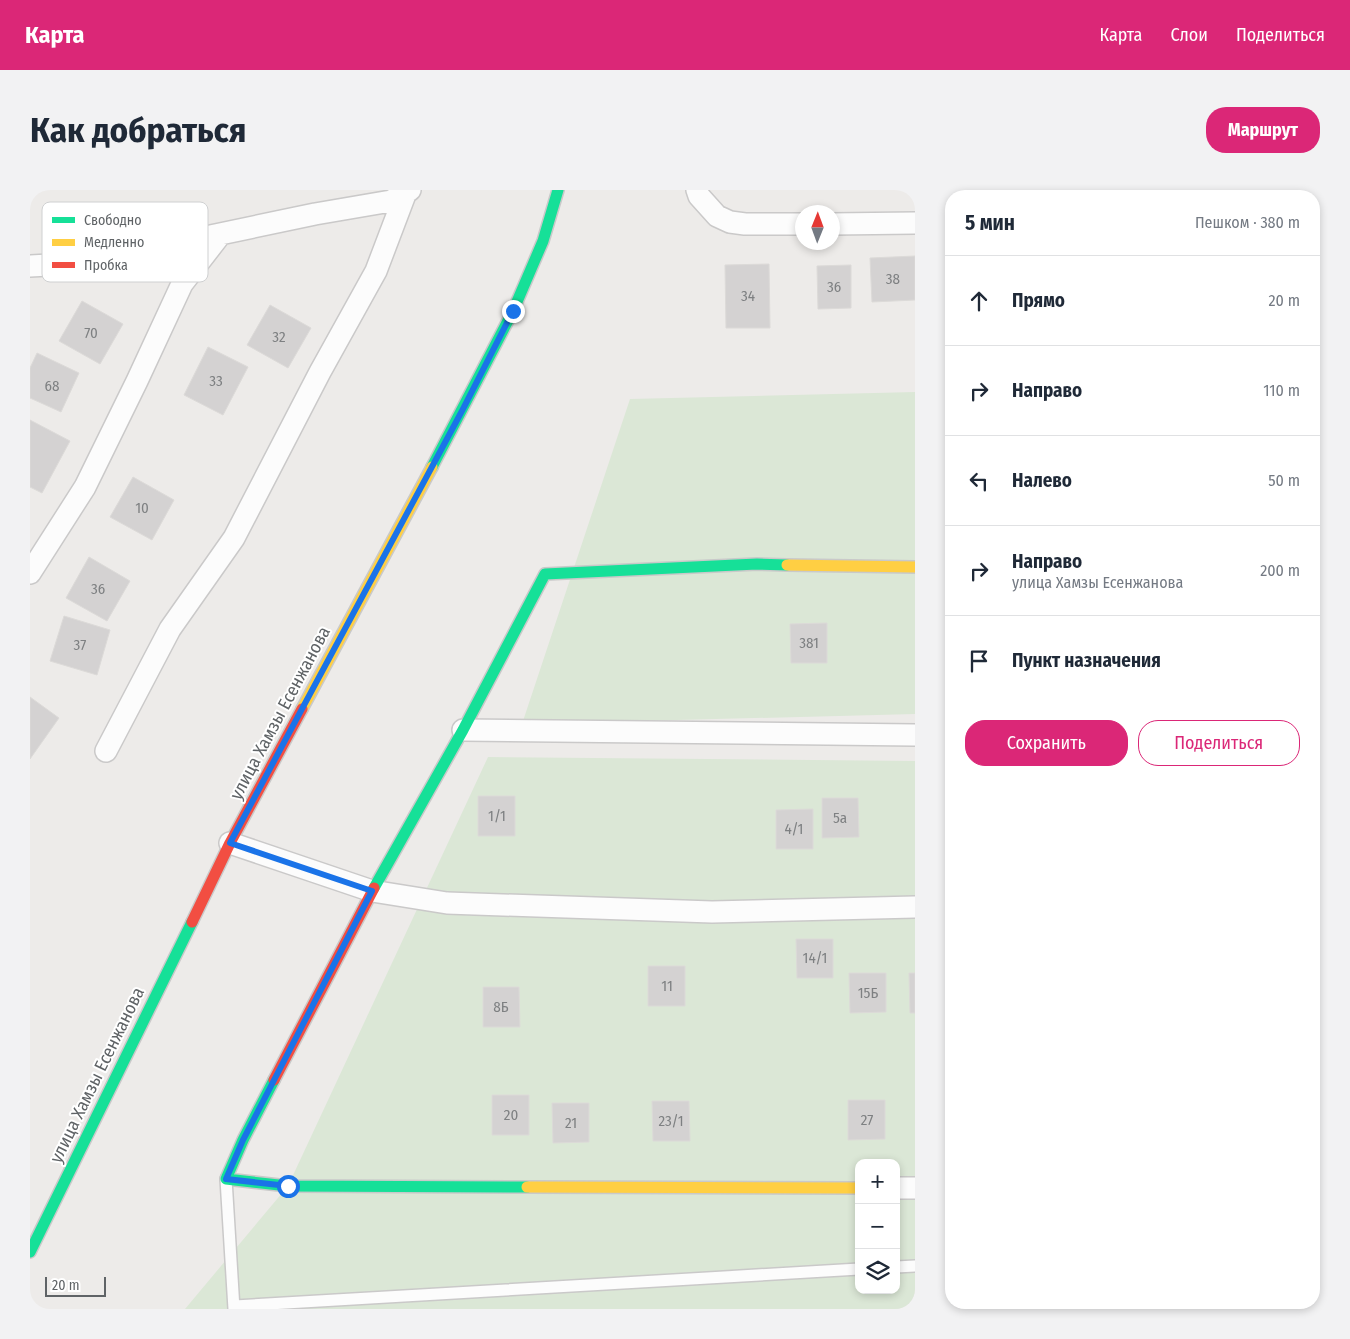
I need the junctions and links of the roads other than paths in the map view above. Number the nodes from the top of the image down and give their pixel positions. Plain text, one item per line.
1 (558, 190) edge
2 (697, 190) edge
3 (408, 191) edge
4 (915, 223) edge
5 (795, 224) edge
6 (840, 224) edge
7 (220, 235) junction
8 (208, 237) edge
9 (208, 250) edge
10 (184, 282) edge
11 (915, 567) edge
12 (30, 573) edge
13 (463, 730) junction
14 (915, 735) edge
15 (106, 752) dead end
16 (230, 843) junction
17 (372, 891) junction
18 (915, 907) edge
19 (226, 1179) junction
20 (855, 1188) edge
21 (900, 1188) edge
22 (915, 1188) edge
23 (30, 1252) edge
24 (915, 1266) edge
25 (900, 1267) edge
26 (855, 1269) edge
27 (234, 1308) edge

1 - 16 street, улица Хамзы Есенжанова
2 - 5 street
3 - 7 street
3 - 15 street
4 - 6 street
7 - 8 street
7 - 9 street
10 - 12 street
11 - 13 street
13 - 14 street
13 - 17 street
16 - 17 street
16 - 23 street, улица Хамзы Есенжанова
17 - 18 street
17 - 19 street
19 - 20 street
19 - 27 lane
21 - 22 street
24 - 25 lane
26 - 27 lane

